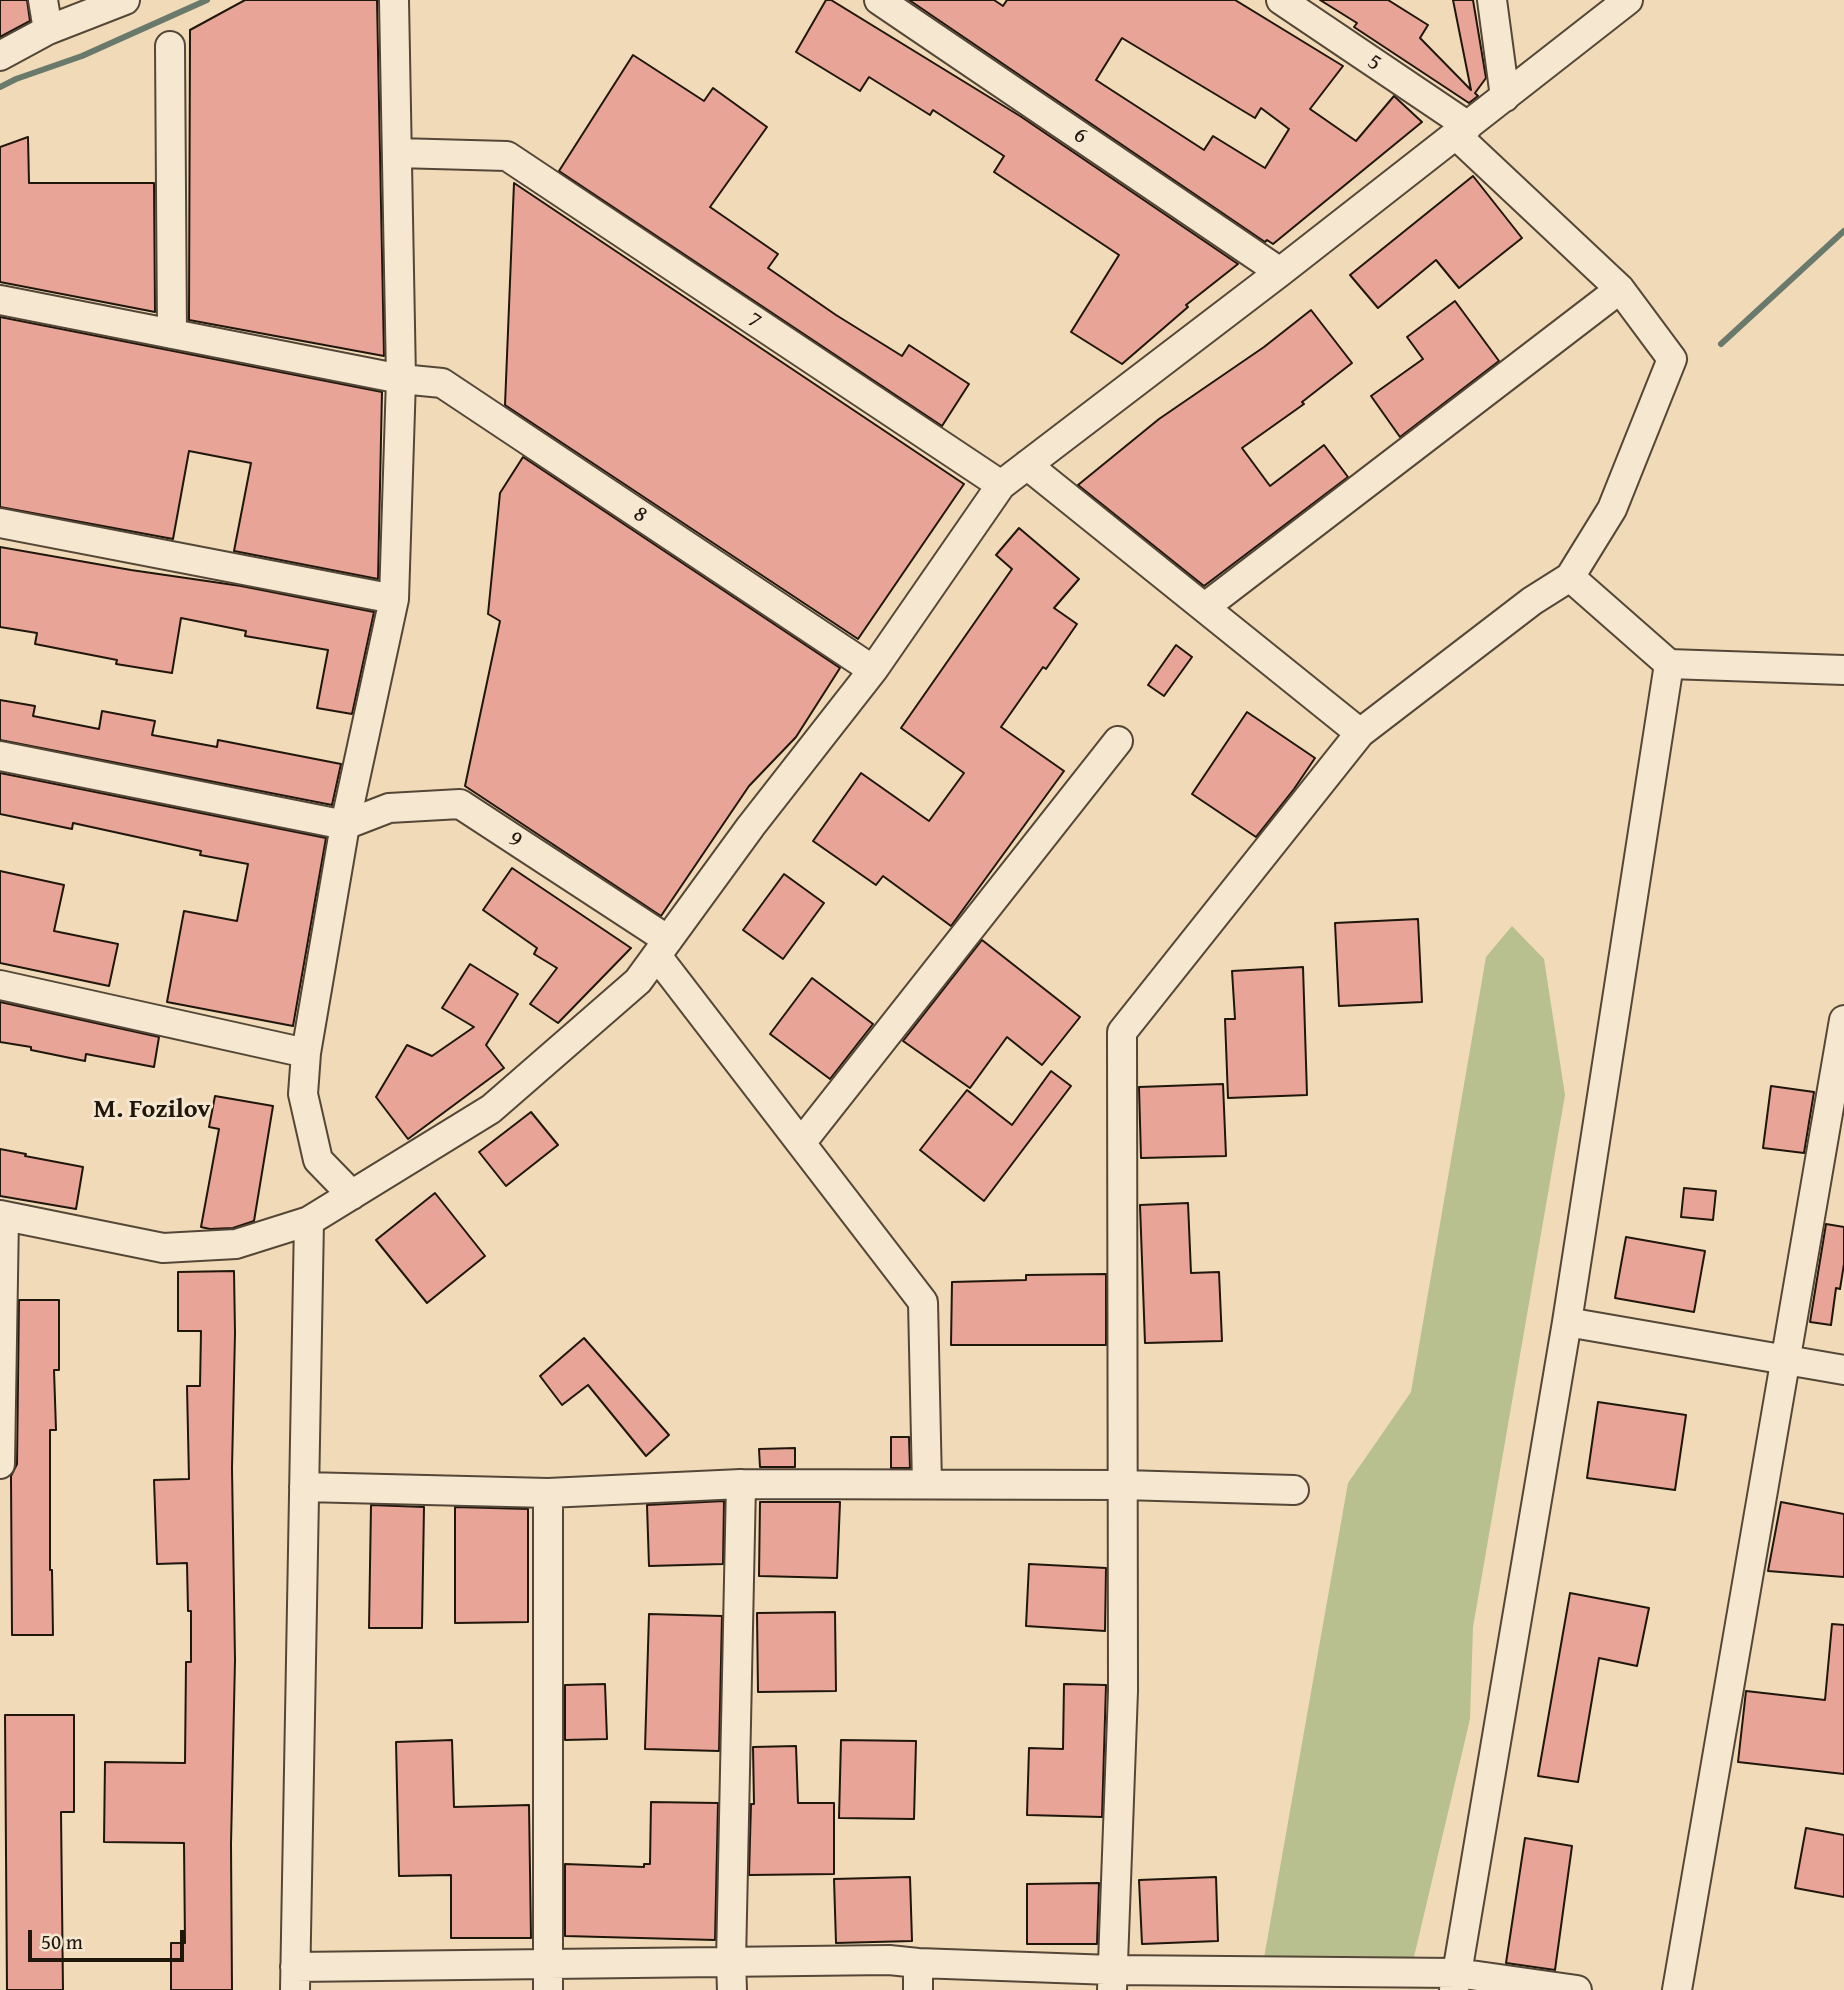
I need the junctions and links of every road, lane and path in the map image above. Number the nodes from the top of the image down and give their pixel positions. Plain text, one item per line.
1 (43, 0) edge
2 (125, 0) edge
3 (394, 0) edge
4 (879, 0) edge
5 (1280, 0) edge
6 (1492, 0) edge
7 (1628, 0) edge
8 (48, 30) junction
9 (170, 46) dead end
10 (0, 56) edge
11 (1505, 97) junction
12 (1462, 130) junction
13 (397, 153) junction
14 (1280, 272) junction
15 (1620, 289) junction
16 (0, 300) edge
17 (173, 334) junction
18 (401, 379) junction
19 (1027, 465) junction
20 (1001, 485) junction
21 (0, 523) edge
22 (1570, 577) junction
23 (394, 599) junction
24 (1205, 607) junction
25 (1669, 664) junction
26 (873, 670) junction
27 (1844, 670) edge
28 (1360, 733) junction
29 (1118, 741) dead end
30 (0, 756) edge
31 (345, 825) junction
32 (663, 948) junction
33 (0, 985) edge
34 (1844, 1020) edge
35 (306, 1053) junction
36 (801, 1143) junction
37 (352, 1195) junction
38 (2, 1216) edge
39 (309, 1221) junction
40 (1567, 1322) junction
41 (1786, 1360) junction
42 (1844, 1370) edge
43 (0, 1464) edge
44 (741, 1484) junction
45 (927, 1485) junction
46 (1123, 1485) junction
47 (304, 1487) junction
48 (1294, 1490) dead end
49 (548, 1493) junction
50 (731, 1962) junction
51 (548, 1977) edge
52 (918, 1977) edge
53 (295, 1979) edge
54 (1112, 1980) edge
55 (1456, 1981) edge
56 (732, 1990) edge
57 (1577, 1990) edge
58 (1678, 1990) edge

1 - 8 street
2 - 8 street
3 - 13 street
4 - 14 street, 6
5 - 12 street, 5
6 - 11 street
7 - 11 street
8 - 10 street
9 - 17 street
11 - 12 street
12 - 14 street
12 - 15 street, 5
13 - 18 street
13 - 20 street, 7
14 - 19 street
15 - 22 street, 5
15 - 24 street
16 - 17 street, 8
17 - 18 street, 8
18 - 23 street
18 - 26 street, 8
19 - 20 street
19 - 24 street
20 - 26 street
21 - 23 street
22 - 25 street
22 - 28 street
23 - 31 street
24 - 28 street
25 - 27 street
25 - 40 street
26 - 32 street
28 - 46 street
29 - 36 street
30 - 31 street
31 - 32 street, 9
31 - 35 street
32 - 36 street, 9
32 - 37 street
33 - 35 street
34 - 41 street
35 - 37 street
36 - 45 street, 9
37 - 39 street
38 - 39 street
38 - 43 street
39 - 47 street
40 - 41 street
40 - 55 street
41 - 42 street
41 - 58 street
44 - 45 street
44 - 49 street
44 - 50 street
45 - 46 street
46 - 48 street
46 - 54 street
47 - 49 street
47 - 53 street
49 - 51 street
50 - 51 street
50 - 52 street
50 - 56 street
51 - 53 street
52 - 54 street
54 - 55 street
55 - 57 street

